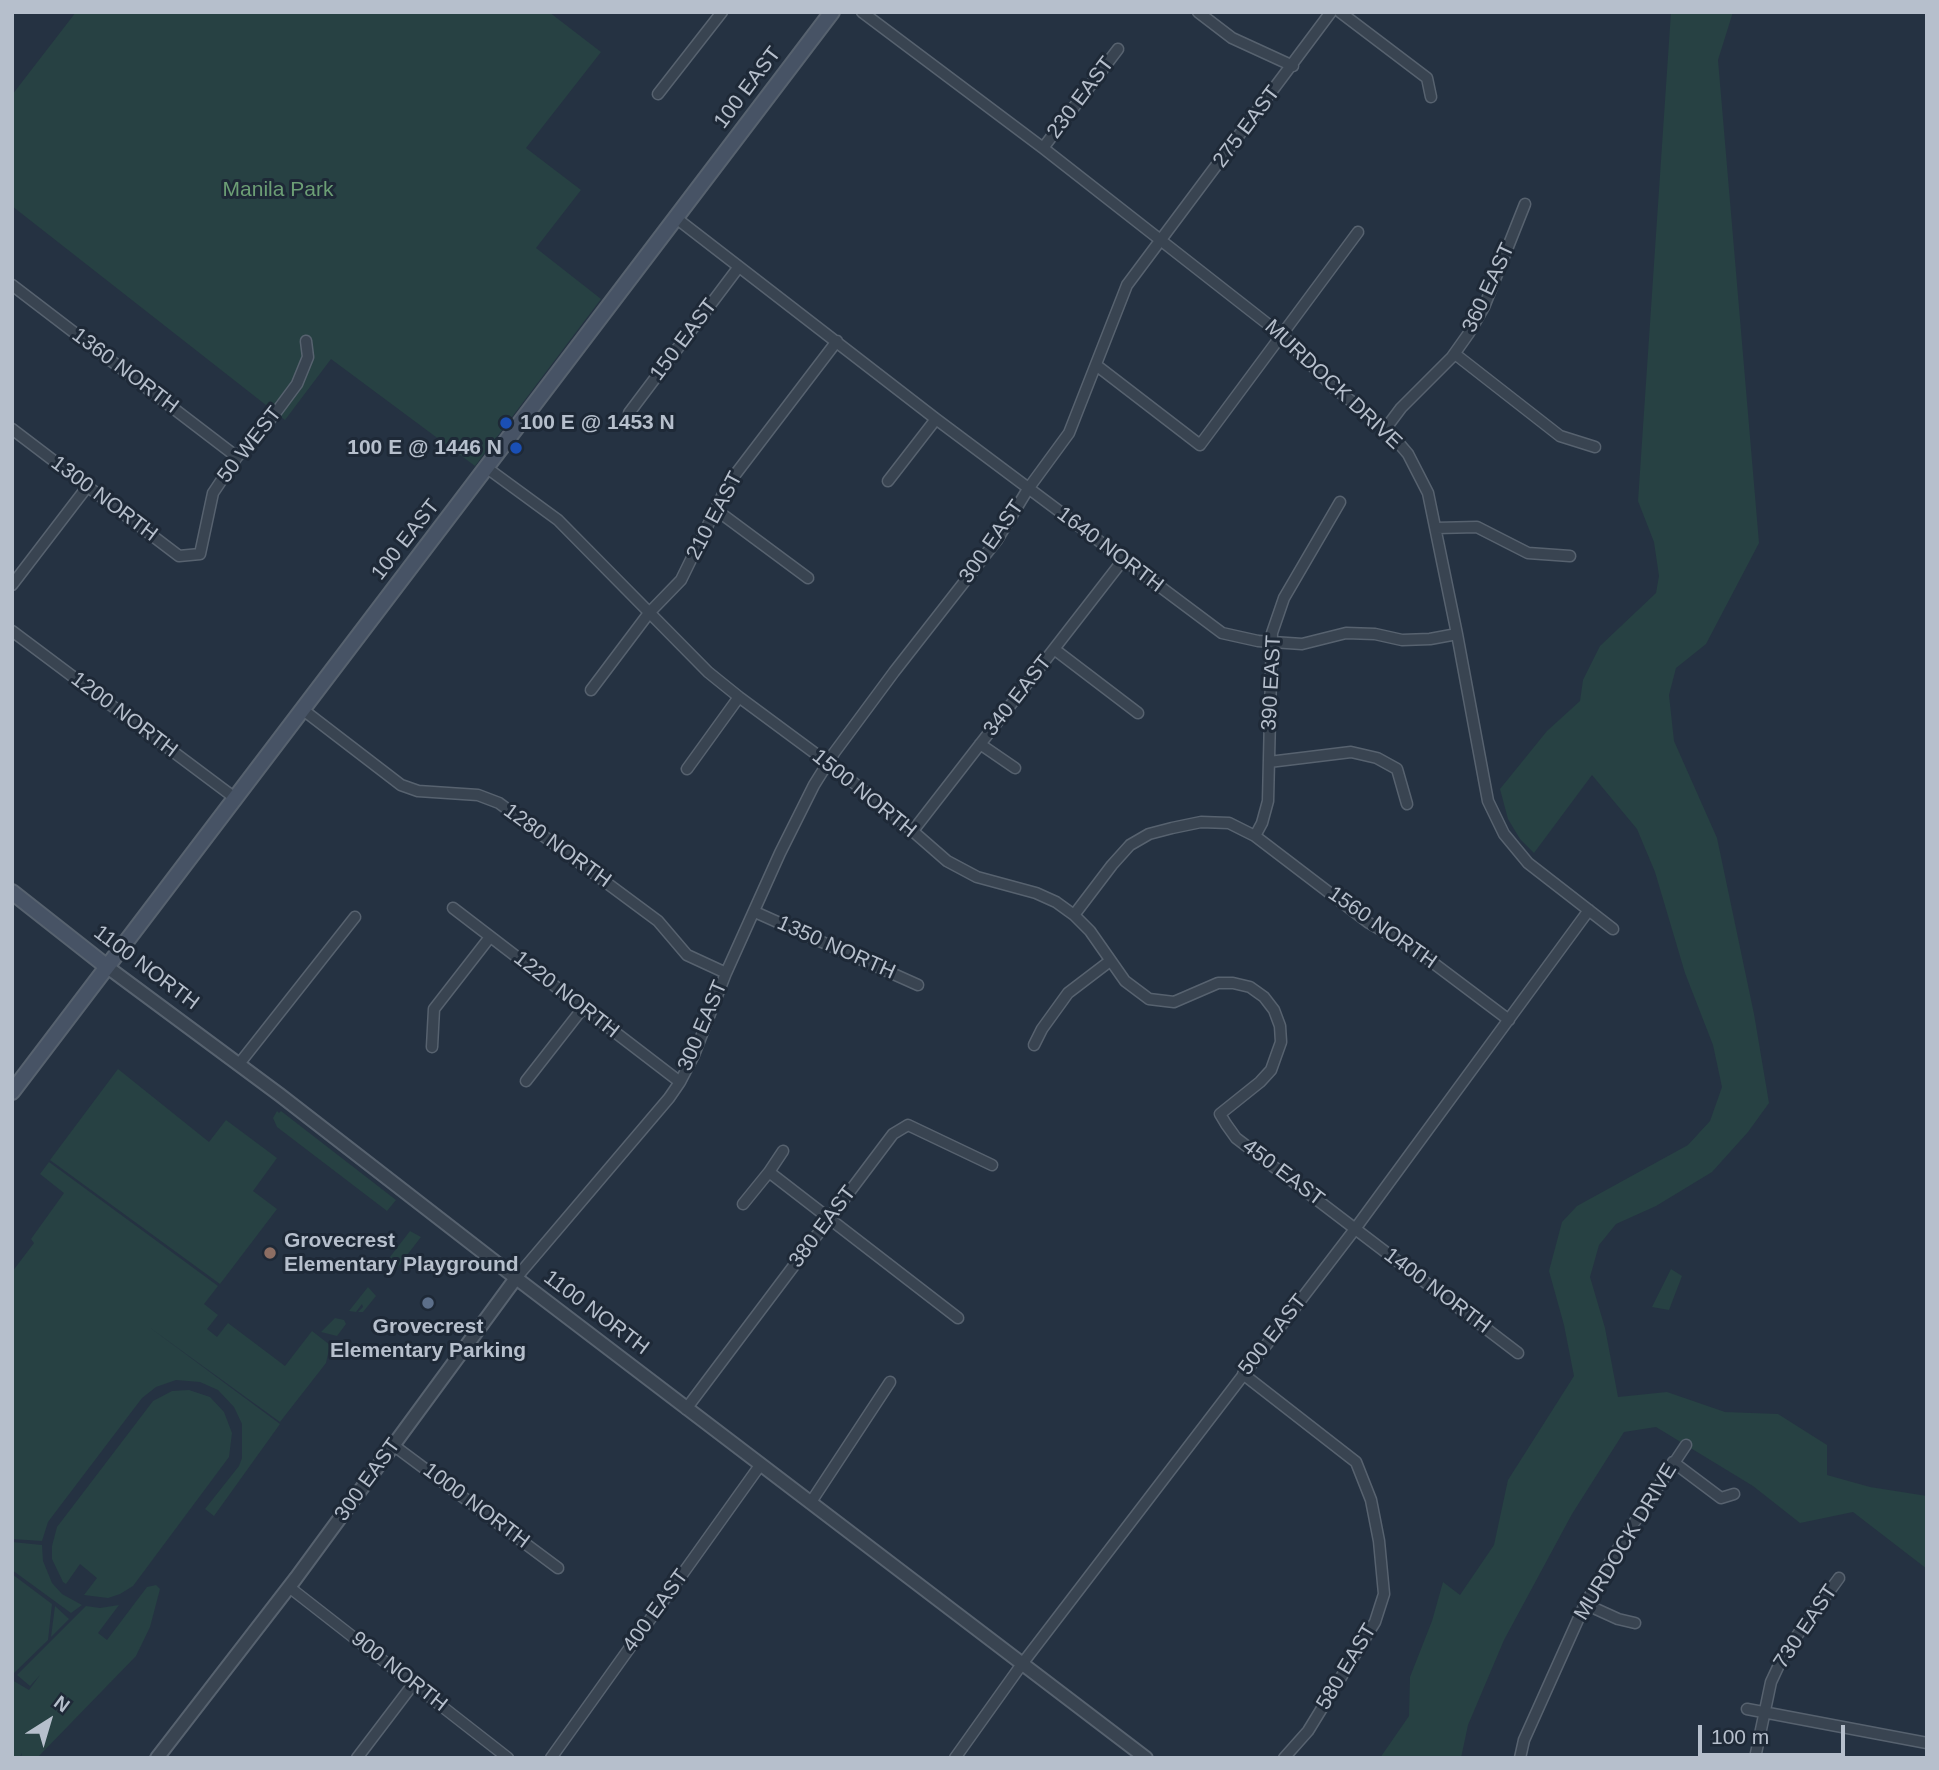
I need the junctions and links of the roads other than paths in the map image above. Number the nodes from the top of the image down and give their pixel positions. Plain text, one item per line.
1 (722, 12) edge
2 (832, 12) edge
3 (862, 12) edge
4 (1198, 12) edge
5 (1331, 12) edge
6 (1340, 12) edge
7 (1118, 49) dead end
8 (1293, 66) junction
9 (658, 94) dead end
10 (1431, 97) dead end
11 (1043, 148) junction
12 (1525, 204) dead end
13 (677, 218) junction
14 (1358, 232) dead end
15 (1161, 240) junction
16 (738, 268) junction
17 (12, 285) edge
18 (1283, 336) junction
19 (306, 341) dead end
20 (837, 341) junction
21 (1455, 354) junction
22 (1096, 365) junction
23 (629, 413) dead end
24 (936, 419) junction
25 (1386, 428) junction
26 (12, 429) edge
27 (1595, 447) dead end
28 (237, 457) junction
29 (487, 468) junction
30 (888, 481) dead end
31 (87, 487) junction
32 (1028, 489) junction
33 (1340, 502) dead end
34 (716, 509) junction
35 (1436, 528) junction
36 (200, 554) joint
37 (1570, 556) dead end
38 (1123, 559) junction
39 (808, 578) dead end
40 (12, 585) edge
41 (649, 613) junction
42 (12, 631) edge
43 (1457, 634) junction
44 (1270, 641) junction
45 (1054, 649) junction
46 (591, 690) dead end
47 (739, 697) junction
48 (303, 709) junction
49 (1138, 713) dead end
50 (980, 744) junction
51 (1269, 762) junction
52 (828, 763) junction
53 (1015, 768) dead end
54 (687, 769) dead end
55 (235, 798) junction
56 (1407, 804) dead end
57 (912, 832) junction
58 (1255, 836) junction
59 (12, 892) edge
60 (453, 908) dead end
61 (1589, 910) junction
62 (755, 912) junction
63 (1074, 915) junction
64 (355, 917) dead end
65 (1613, 929) dead end
66 (490, 937) junction
67 (1110, 961) junction
68 (106, 966) junction
69 (726, 973) junction
70 (918, 985) dead end
71 (583, 1008) junction
72 (1274, 1010) joint
73 (1510, 1020) junction
74 (1034, 1045) dead end
75 (432, 1047) dead end
76 (239, 1065) junction
77 (526, 1081) dead end
78 (680, 1082) junction
79 (12, 1092) edge
80 (783, 1151) dead end
81 (992, 1165) dead end
82 (769, 1172) junction
83 (743, 1204) dead end
84 (830, 1219) junction
85 (1355, 1228) junction
86 (516, 1278) junction
87 (958, 1318) dead end
88 (1518, 1353) dead end
89 (1243, 1374) junction
90 (890, 1382) dead end
91 (686, 1409) junction
92 (393, 1445) junction
93 (1686, 1445) dead end
94 (1673, 1462) junction
95 (761, 1464) junction
96 (1734, 1494) dead end
97 (811, 1502) junction
98 (558, 1568) dead end
99 (1839, 1578) dead end
100 (289, 1587) junction
101 (1585, 1604) junction
102 (1635, 1623) dead end
103 (1022, 1664) junction
104 (414, 1683) junction
105 (1748, 1709) dead end
106 (1763, 1713) junction
107 (1927, 1743) edge
108 (157, 1758) edge
109 (357, 1758) edge
110 (508, 1758) edge
111 (551, 1758) edge
112 (955, 1758) edge
113 (1146, 1758) edge
114 (1284, 1758) edge
115 (1520, 1758) edge
116 (1755, 1758) edge

1 - 9 street
2 - 13 main road, 100 EAST
3 - 11 street, MURDOCK DRIVE
4 - 8 street
5 - 8 street, 275 EAST
6 - 10 street
7 - 11 street, 230 EAST
8 - 15 street, 275 EAST
11 - 15 street, MURDOCK DRIVE
12 - 21 street, 360 EAST
13 - 16 street, 1640 NORTH
13 - 29 main road, 100 EAST
14 - 18 street
15 - 18 street, MURDOCK DRIVE
15 - 22 street, 300 EAST
16 - 20 street, 1640 NORTH
16 - 23 street, 150 EAST
17 - 28 street, 1360 NORTH
18 - 22 street
18 - 25 street, MURDOCK DRIVE
19 - 28 street, 50 WEST
20 - 24 street, 1640 NORTH
20 - 34 street, 210 EAST
21 - 25 street, 360 EAST
21 - 27 street
22 - 32 street, 300 EAST
24 - 30 street
24 - 32 street, 1640 NORTH
25 - 35 street, MURDOCK DRIVE
26 - 31 street, 1300 NORTH
28 - 36 street, 50 WEST
29 - 41 street, 1500 NORTH
29 - 48 main road, 100 EAST
31 - 36 street, 1300 NORTH
31 - 40 street
32 - 38 street, 1640 NORTH
32 - 52 street, 300 EAST
33 - 44 street, 390 EAST
34 - 39 street
34 - 41 street, 210 EAST
35 - 37 street
35 - 43 street, MURDOCK DRIVE
38 - 44 street, 1640 NORTH
38 - 45 street, 340 EAST
41 - 46 street, 210 EAST
41 - 47 street, 1500 NORTH
42 - 55 street, 1200 NORTH
43 - 44 street, 1640 NORTH
43 - 61 street, MURDOCK DRIVE
44 - 51 street, 390 EAST
45 - 49 street
45 - 50 street, 340 EAST
47 - 52 street, 1500 NORTH
47 - 54 street
48 - 55 main road, 100 EAST
48 - 69 street, 1280 NORTH
50 - 53 street
50 - 57 street, 340 EAST
51 - 56 street
51 - 58 street, 390 EAST
52 - 57 street, 1500 NORTH
52 - 62 street, 300 EAST
55 - 68 main road, 100 EAST
57 - 63 street, 1500 NORTH
58 - 63 street, 1560 NORTH
58 - 73 street, 1560 NORTH
59 - 68 main road, 1100 NORTH
60 - 66 street, 1220 NORTH
61 - 65 street, MURDOCK DRIVE
61 - 73 street, 500 EAST
62 - 69 street, 300 EAST
62 - 70 street, 1350 NORTH
63 - 67 street, 1500 NORTH
64 - 76 street
66 - 71 street, 1220 NORTH
66 - 75 street
67 - 72 street, 1500 NORTH
67 - 74 street
68 - 76 street, 1100 NORTH
68 - 79 main road, 100 EAST
69 - 78 street, 300 EAST
71 - 77 street
71 - 78 street, 1220 NORTH
72 - 85 street, 450 EAST
73 - 85 street, 500 EAST
76 - 86 street, 1100 NORTH
78 - 86 street, 300 EAST
80 - 82 street
81 - 84 street, 380 EAST
82 - 83 street
82 - 84 street
84 - 87 street
84 - 91 street, 380 EAST
85 - 88 street, 1400 NORTH
85 - 89 street, 500 EAST
86 - 91 street, 1100 NORTH
86 - 92 street, 300 EAST
89 - 103 street, 500 EAST
89 - 114 street, 580 EAST
90 - 97 street
91 - 95 street, 1100 NORTH
92 - 98 street, 1000 NORTH
92 - 100 street, 300 EAST
93 - 94 street, MURDOCK DRIVE
94 - 96 street
94 - 101 street, MURDOCK DRIVE
95 - 97 street, 1100 NORTH
95 - 111 street, 400 EAST
97 - 103 street, 1100 NORTH
99 - 106 street, 730 EAST
100 - 104 street, 900 NORTH
100 - 108 street, 300 EAST
101 - 102 street
101 - 115 street, MURDOCK DRIVE
103 - 112 street, 500 EAST
103 - 113 street, 1100 NORTH
104 - 109 street
104 - 110 street, 900 NORTH
105 - 106 street
106 - 107 street
106 - 116 street, 730 EAST

